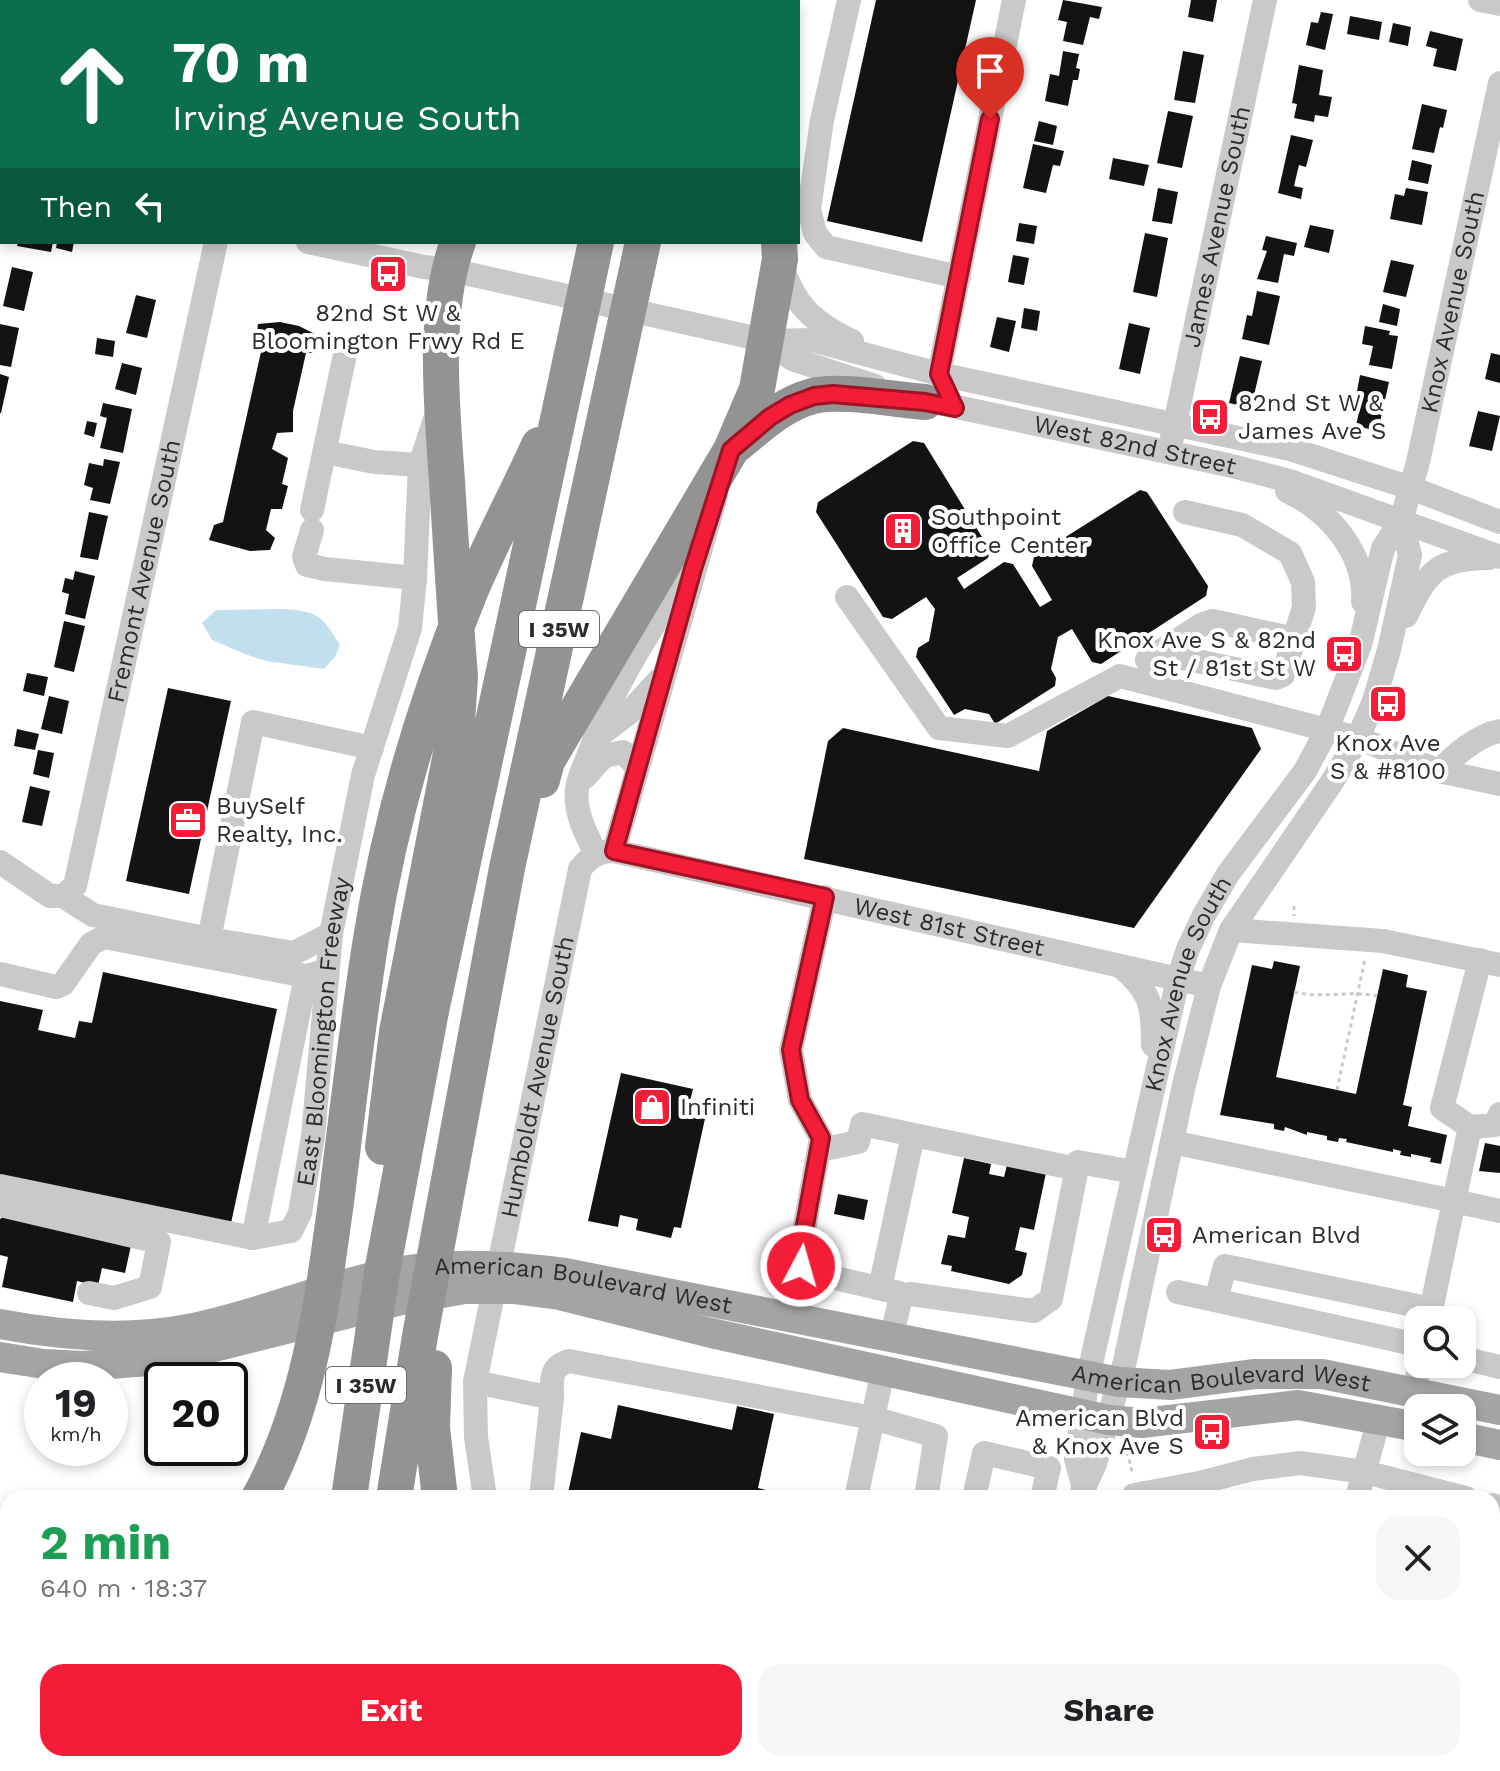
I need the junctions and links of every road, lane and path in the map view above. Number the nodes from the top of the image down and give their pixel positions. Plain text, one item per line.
1 (849, 0) edge
2 (1014, 0) edge
3 (1265, 0) edge
4 (1480, 0) edge
5 (1500, 4) edge
6 (1500, 83) edge
7 (216, 244) edge
8 (596, 244) edge
9 (643, 244) edge
10 (340, 245) edge
11 (780, 250) edge
12 (455, 256) edge
13 (959, 277) junction
14 (768, 341) junction
15 (344, 359) dead end
16 (901, 364) junction
17 (568, 381) junction
18 (940, 395) junction
19 (1176, 424) junction
20 (731, 450) junction
21 (325, 452) junction
22 (1168, 452) junction
23 (1228, 465) junction
24 (434, 475) junction
25 (1411, 488) junction
26 (1185, 512) dead end
27 (1401, 521) junction
28 (1500, 522) edge
29 (1500, 558) edge
30 (693, 569) junction
31 (415, 578) junction
32 (847, 597) dead end
33 (1295, 639) junction
34 (673, 642) junction
35 (1360, 645) junction
36 (1389, 650) junction
37 (1147, 660) junction
38 (663, 676) junction
39 (1120, 676) junction
40 (610, 704) junction
41 (1327, 730) junction
42 (1500, 731) edge
43 (595, 738) junction
44 (1358, 738) junction
45 (372, 748) junction
46 (637, 767) junction
47 (1439, 771) junction
48 (1500, 784) edge
49 (577, 788) junction
50 (605, 853) junction
51 (0, 862) edge
52 (63, 896) junction
53 (825, 897) junction
54 (1294, 906) dead end
55 (1294, 916) dead end
56 (1231, 930) junction
57 (331, 934) junction
58 (209, 939) junction
59 (1365, 956) dead end
60 (1490, 963) edge
61 (1118, 965) junction
62 (0, 974) edge
63 (317, 974) junction
64 (1178, 979) junction
65 (1209, 986) junction
66 (1294, 992) dead end
67 (1358, 992) junction
68 (1377, 996) dead end
69 (480, 1017) junction
70 (1153, 1083) junction
71 (1337, 1090) dead end
72 (1500, 1114) edge
73 (1470, 1127) junction
74 (913, 1135) junction
75 (1172, 1142) junction
76 (820, 1150) junction
77 (1077, 1169) junction
78 (1134, 1172) junction
79 (0, 1186) edge
80 (1454, 1201) junction
81 (0, 1205) edge
82 (1500, 1211) edge
83 (253, 1238) junction
84 (430, 1284) junction
85 (562, 1284) junction
86 (891, 1292) junction
87 (1178, 1292) dead end
88 (89, 1293) dead end
89 (1216, 1300) junction
90 (1432, 1306) edge
91 (1404, 1308) edge
92 (0, 1324) edge
93 (233, 1330) junction
94 (891, 1338) junction
95 (1404, 1342) edge
96 (0, 1357) edge
97 (1476, 1361) edge
98 (1500, 1367) edge
99 (883, 1370) junction
100 (1088, 1377) junction
101 (1404, 1377) edge
102 (1417, 1378) edge
103 (475, 1382) junction
104 (1119, 1382) junction
105 (552, 1398) junction
106 (363, 1403) junction
107 (1500, 1410) edge
108 (1096, 1417) junction
109 (873, 1418) junction
110 (1379, 1419) junction
111 (1404, 1424) edge
112 (1476, 1440) edge
113 (1500, 1445) edge
114 (1127, 1452) dead end
115 (1365, 1472) junction
116 (263, 1488) edge
117 (350, 1490) edge
118 (395, 1490) edge
119 (439, 1490) edge
120 (484, 1490) edge
121 (542, 1490) edge
122 (858, 1490) edge
123 (927, 1490) edge
124 (976, 1490) edge
125 (1044, 1490) edge
126 (1082, 1490) edge
127 (1135, 1490) edge
128 (1165, 1490) edge
129 (1359, 1490) edge
130 (1435, 1490) edge

1 - 13 street
2 - 13 street
3 - 19 street, James Avenue South
4 - 5 street
6 - 25 street, Knox Avenue South
7 - 52 street, Fremont Avenue South
8 - 17 highway, I 35W
9 - 69 highway, I 35W
10 - 12 street, West 82nd Street
11 - 14 highway
11 - 16 street
12 - 14 street, West 82nd Street
12 - 24 highway
13 - 18 street
14 - 16 street, West 82nd Street
14 - 18 street, West 82nd Street
14 - 20 highway
15 - 21 street
16 - 18 street, West 82nd Street
17 - 106 highway, I 35W
17 - 116 highway
18 - 19 street, West 82nd Street
18 - 20 highway
18 - 22 street, West 82nd Street
19 - 22 street, James Avenue South
19 - 25 street, West 82nd Street
20 - 30 street, Humboldt Avenue South
20 - 69 highway
21 - 24 street
21 - 31 street
22 - 23 street, West 82nd Street
23 - 27 street, West 82nd Street
23 - 35 street
24 - 31 street, East Bloomington Freeway
24 - 106 highway
25 - 27 street, Knox Avenue South
25 - 28 street, West 82nd Street
26 - 33 street
27 - 29 street, West 82nd Street
27 - 35 street, Knox Avenue South
27 - 36 street, Knox Avenue South
29 - 36 street
30 - 34 street, Humboldt Avenue South
30 - 40 street
31 - 45 street, East Bloomington Freeway
32 - 39 street
33 - 37 street
33 - 37 street
34 - 38 street, Humboldt Avenue South
34 - 40 street
35 - 41 street, Knox Avenue South
36 - 44 street, Knox Avenue South
37 - 39 street
38 - 43 street
38 - 46 street, Humboldt Avenue South
39 - 41 street
40 - 43 street
41 - 44 street
41 - 64 street, Knox Avenue South
42 - 47 street
43 - 49 street
44 - 47 street
44 - 56 street, Knox Avenue South
45 - 57 street, East Bloomington Freeway
45 - 58 street
46 - 49 street
46 - 50 street, Humboldt Avenue South
47 - 48 street
49 - 50 street
50 - 53 street, West 81st Street
50 - 103 street, Humboldt Avenue South
51 - 52 street
52 - 58 street
53 - 61 street, West 81st Street
53 - 76 street
54 - 55 path
56 - 60 street
56 - 65 street, Knox Avenue South
57 - 58 street
57 - 63 street, East Bloomington Freeway
59 - 67 path
60 - 73 street
61 - 64 street, West 81st Street
61 - 70 street
62 - 63 street
63 - 83 street
63 - 83 street, East Bloomington Freeway
64 - 65 street, West 81st Street
64 - 70 street, Knox Avenue South
65 - 75 street, Knox Avenue South
66 - 67 path
67 - 68 path
67 - 71 path
69 - 84 highway, I 35W
70 - 78 street, Knox Avenue South
72 - 73 street
73 - 80 street
74 - 76 street
74 - 77 street
74 - 86 street
75 - 80 street
75 - 104 street, Knox Avenue South
76 - 86 street
77 - 78 street
77 - 86 street
78 - 100 street, Knox Avenue South
79 - 83 street
80 - 82 street
80 - 90 street
81 - 88 street
84 - 118 highway, I 35W
84 - 119 highway
85 - 93 main road, American Boulevard West
85 - 94 main road, American Boulevard West
85 - 99 main road, American Boulevard West
86 - 94 street
87 - 89 street
89 - 91 street
89 - 95 street
92 - 93 main road, American Boulevard West
93 - 96 main road, American Boulevard West
94 - 99 main road
94 - 100 main road, American Boulevard West
97 - 98 street
99 - 108 main road, American Boulevard West
99 - 109 street
100 - 104 main road, American Boulevard West
100 - 108 street, Knox Avenue South
101 - 104 main road, American Boulevard West
102 - 107 main road, American Boulevard West
103 - 105 street
103 - 120 street, Humboldt Avenue South
104 - 108 street, Knox Avenue South
105 - 109 street
105 - 121 street
106 - 117 highway, I 35W
108 - 110 main road, American Boulevard West
108 - 126 street, Knox Avenue South
109 - 122 street
109 - 123 street
110 - 111 main road, American Boulevard West
110 - 115 street
112 - 113 main road
114 - 127 path
115 - 128 street
115 - 129 street
115 - 130 street
124 - 125 street

